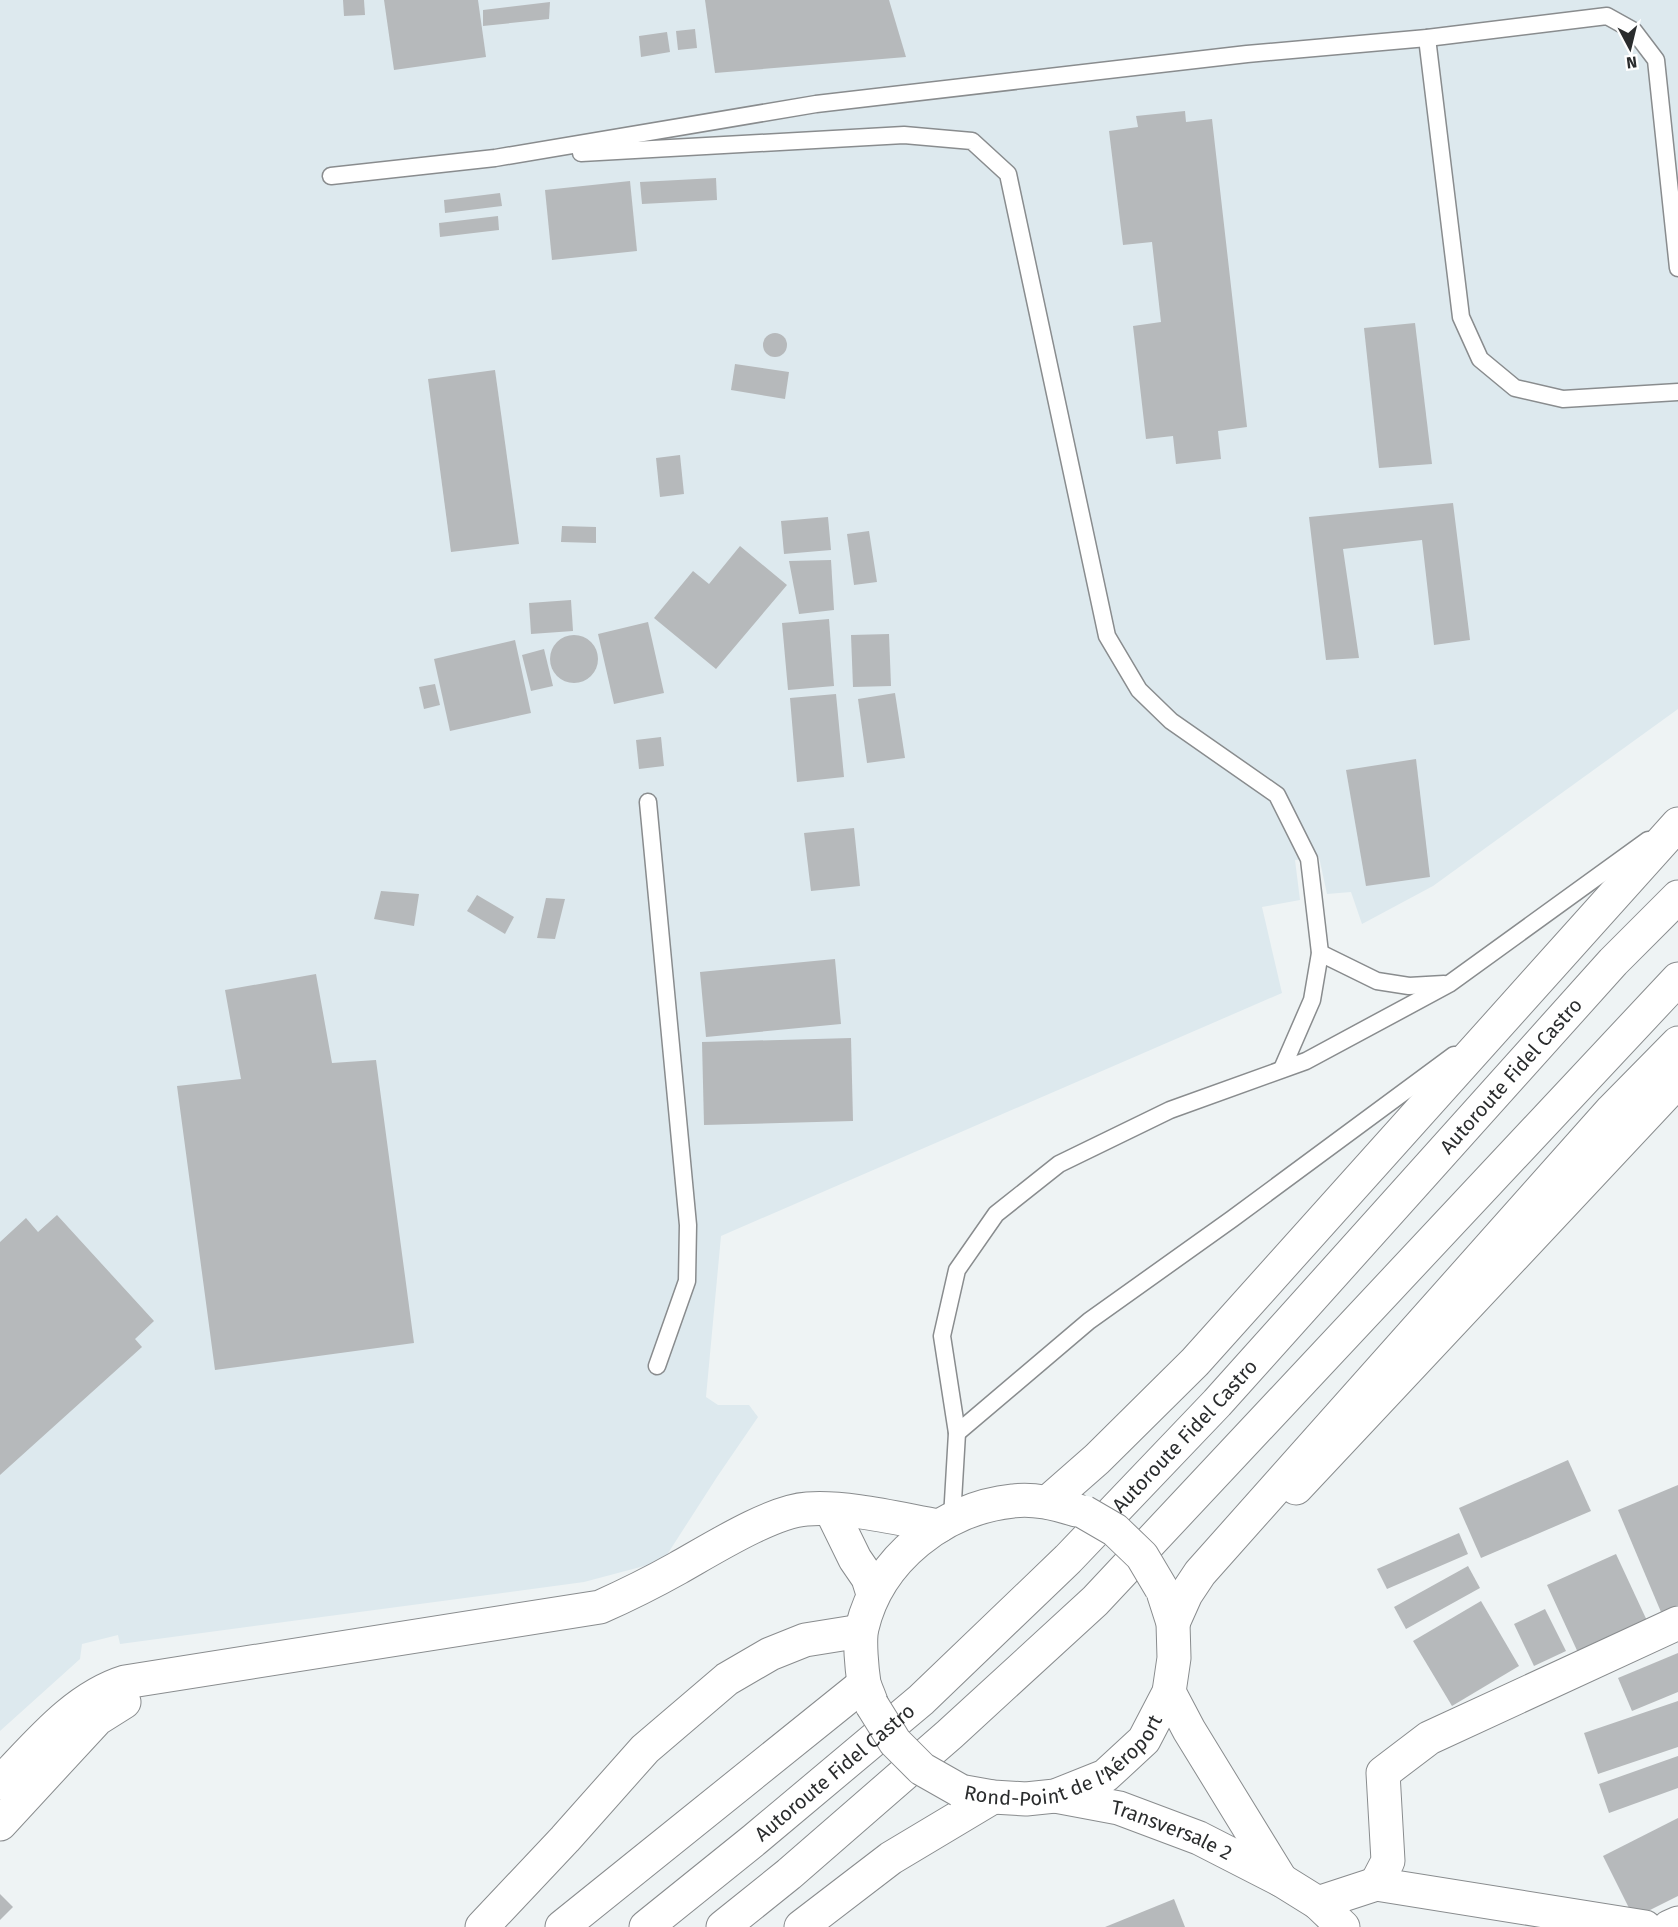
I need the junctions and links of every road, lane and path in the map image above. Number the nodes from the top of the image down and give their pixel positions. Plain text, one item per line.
1 (1427, 38) junction
2 (495, 158) junction
3 (331, 176) dead end
4 (1678, 268) edge
5 (1678, 392) edge
6 (648, 802) dead end
7 (1678, 818) edge
8 (1678, 824) edge
9 (1678, 897) edge
10 (1320, 953) junction
11 (1678, 979) edge
12 (1449, 984) junction
13 (1501, 1020) junction
14 (1678, 1043) edge
15 (1282, 1069) junction
16 (1678, 1081) edge
17 (657, 1366) dead end
18 (957, 1433) junction
19 (1048, 1502) junction
20 (831, 1510) junction
21 (946, 1522) junction
22 (873, 1594) junction
23 (1171, 1608) junction
24 (1678, 1623) edge
25 (861, 1631) junction
26 (176, 1674) junction
27 (1169, 1692) junction
28 (868, 1694) junction
29 (0, 1783) edge
30 (1055, 1796) junction
31 (993, 1797) junction
32 (0, 1824) edge
33 (1281, 1880) junction
34 (1376, 1884) junction
35 (1318, 1903) junction
36 (1678, 1923) edge
37 (482, 1927) edge
38 (562, 1927) edge
39 (646, 1927) edge
40 (723, 1927) edge
41 (801, 1927) edge
42 (1343, 1927) edge
43 (1645, 1927) edge
44 (1669, 1927) edge

1 - 2 lane
1 - 4 lane
1 - 5 lane
2 - 3 lane
2 - 10 lane
6 - 17 lane
7 - 12 lane
8 - 13 main road
9 - 39 main road, Autoroute Fidel Castro
10 - 12 lane
10 - 15 lane
11 - 40 main road
12 - 15 lane
13 - 18 lane
13 - 19 main road
14 - 23 main road
15 - 18 lane
16 - 23 main road
18 - 21 lane
19 - 21 main road, Rond-Point de l'Aéroport
19 - 23 main road, Rond-Point de l'Aéroport, bridge
20 - 21 main road
20 - 22 main road
20 - 26 main road
21 - 22 main road, Rond-Point de l'Aéroport
22 - 25 main road, Rond-Point de l'Aéroport
23 - 27 main road, Rond-Point de l'Aéroport
24 - 34 main road
25 - 28 main road, Rond-Point de l'Aéroport
25 - 37 main road
26 - 29 main road
26 - 32 main road
27 - 30 main road, Rond-Point de l'Aéroport
27 - 33 main road, Transversale 2
28 - 31 main road, Rond-Point de l'Aéroport, bridge
28 - 38 main road
30 - 31 main road, Rond-Point de l'Aéroport
30 - 33 main road, Transversale 2
31 - 41 main road
33 - 35 main road, Transversale 2
34 - 35 main road
34 - 43 main road
35 - 42 main road, Transversale 2
36 - 44 main road

